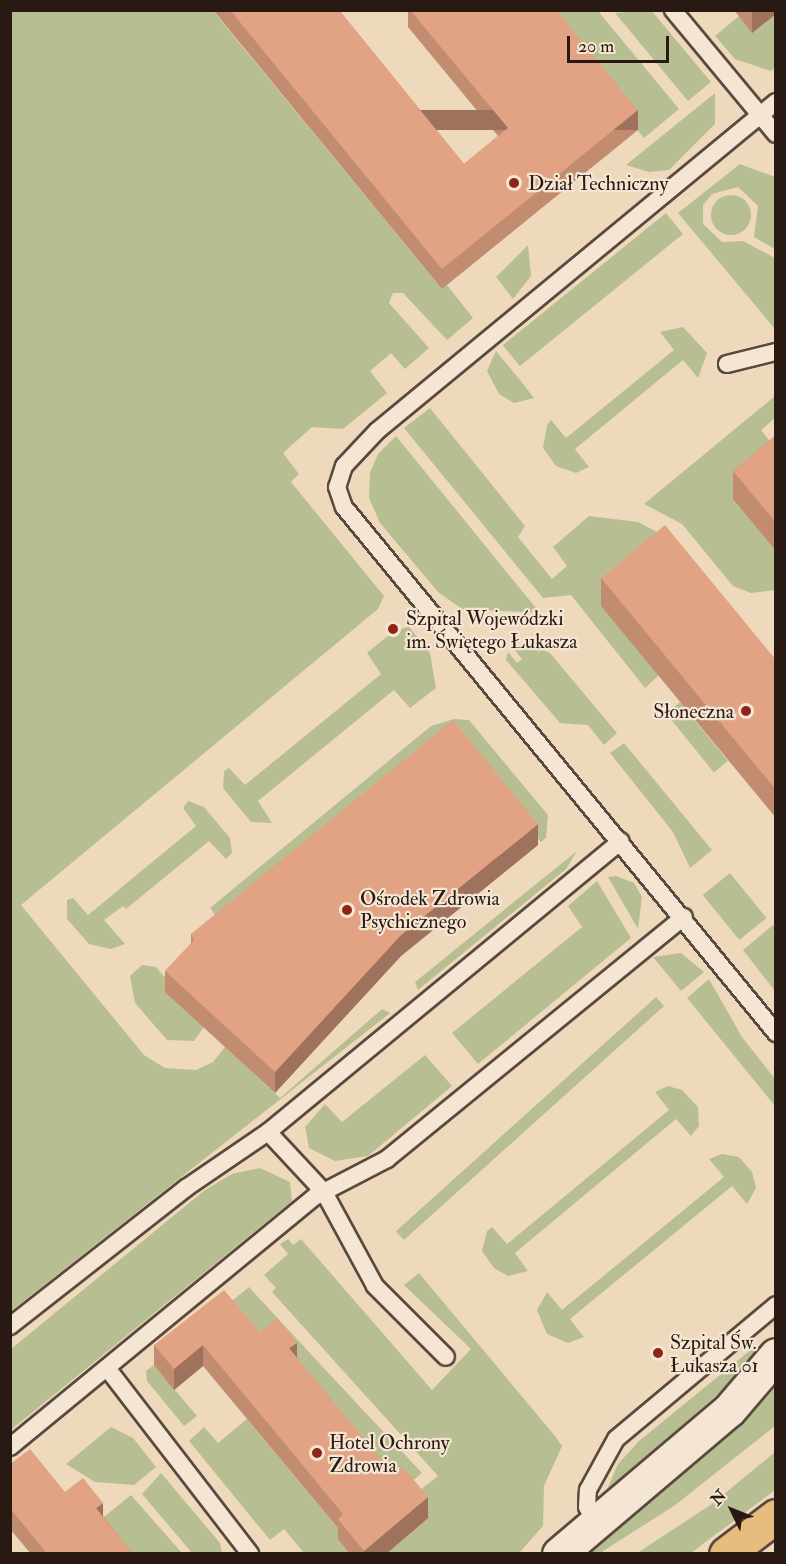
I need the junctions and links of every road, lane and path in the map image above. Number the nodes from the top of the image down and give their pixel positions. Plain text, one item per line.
1 (673, 10) edge
2 (776, 102) edge
3 (760, 115) junction
4 (776, 134) edge
5 (776, 352) edge
6 (727, 364) dead end
7 (621, 841) junction
8 (684, 917) junction
9 (776, 1033) edge
10 (268, 1132) junction
11 (324, 1192) junction
12 (776, 1305) edge
13 (10, 1326) edge
14 (776, 1355) edge
15 (446, 1357) dead end
16 (107, 1368) junction
17 (10, 1447) edge
18 (776, 1516) edge
19 (596, 1523) junction
20 (250, 1554) edge
21 (559, 1554) edge
22 (726, 1554) edge

1 - 3 lane
2 - 3 lane
3 - 4 lane
3 - 7 lane
5 - 6 lane
7 - 8 lane
7 - 10 lane
8 - 9 lane
8 - 11 lane
10 - 11 lane
10 - 13 lane
11 - 15 lane
11 - 16 lane
12 - 19 lane
14 - 19 street
16 - 17 lane
16 - 20 lane
18 - 22 main road
19 - 21 street

